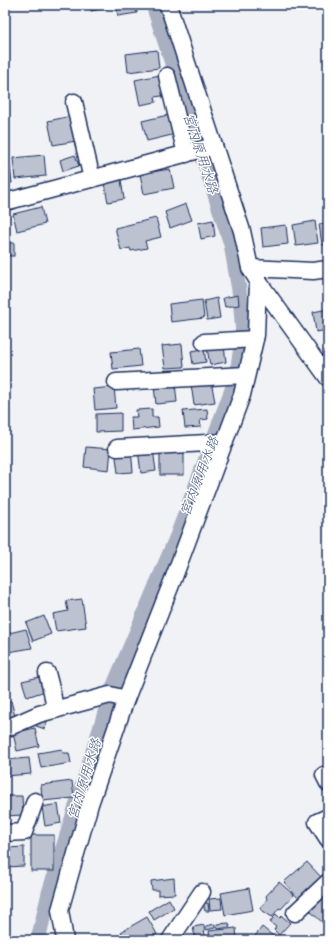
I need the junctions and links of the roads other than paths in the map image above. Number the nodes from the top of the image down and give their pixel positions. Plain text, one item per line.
1 (168, 5) edge
2 (167, 76) dead end
3 (74, 102) dead end
4 (211, 147) junction
5 (189, 153) junction
6 (92, 179) junction
7 (5, 202) edge
8 (328, 269) edge
9 (254, 274) junction
10 (254, 339) junction
11 (204, 342) dead end
12 (246, 375) junction
13 (328, 378) edge
14 (116, 382) dead end
15 (224, 442) junction
16 (117, 448) dead end
17 (47, 673) dead end
18 (119, 698) junction
19 (55, 710) junction
20 (5, 729) edge
21 (34, 801) dead end
22 (328, 816) edge
23 (5, 833) edge
24 (328, 839) edge
25 (328, 882) edge
26 (202, 892) dead end
27 (295, 913) dead end
28 (64, 940) edge
29 (170, 940) edge

1 - 4 street
2 - 5 street
3 - 6 street
4 - 5 street
4 - 9 street
5 - 6 street
6 - 7 street
8 - 9 street
9 - 10 street
9 - 13 street
10 - 11 street
10 - 12 street
12 - 14 street
12 - 15 street
15 - 16 street
15 - 18 street
17 - 19 street
18 - 19 street
18 - 28 street
19 - 20 street
21 - 23 street
22 - 24 street
25 - 27 street
26 - 29 street

